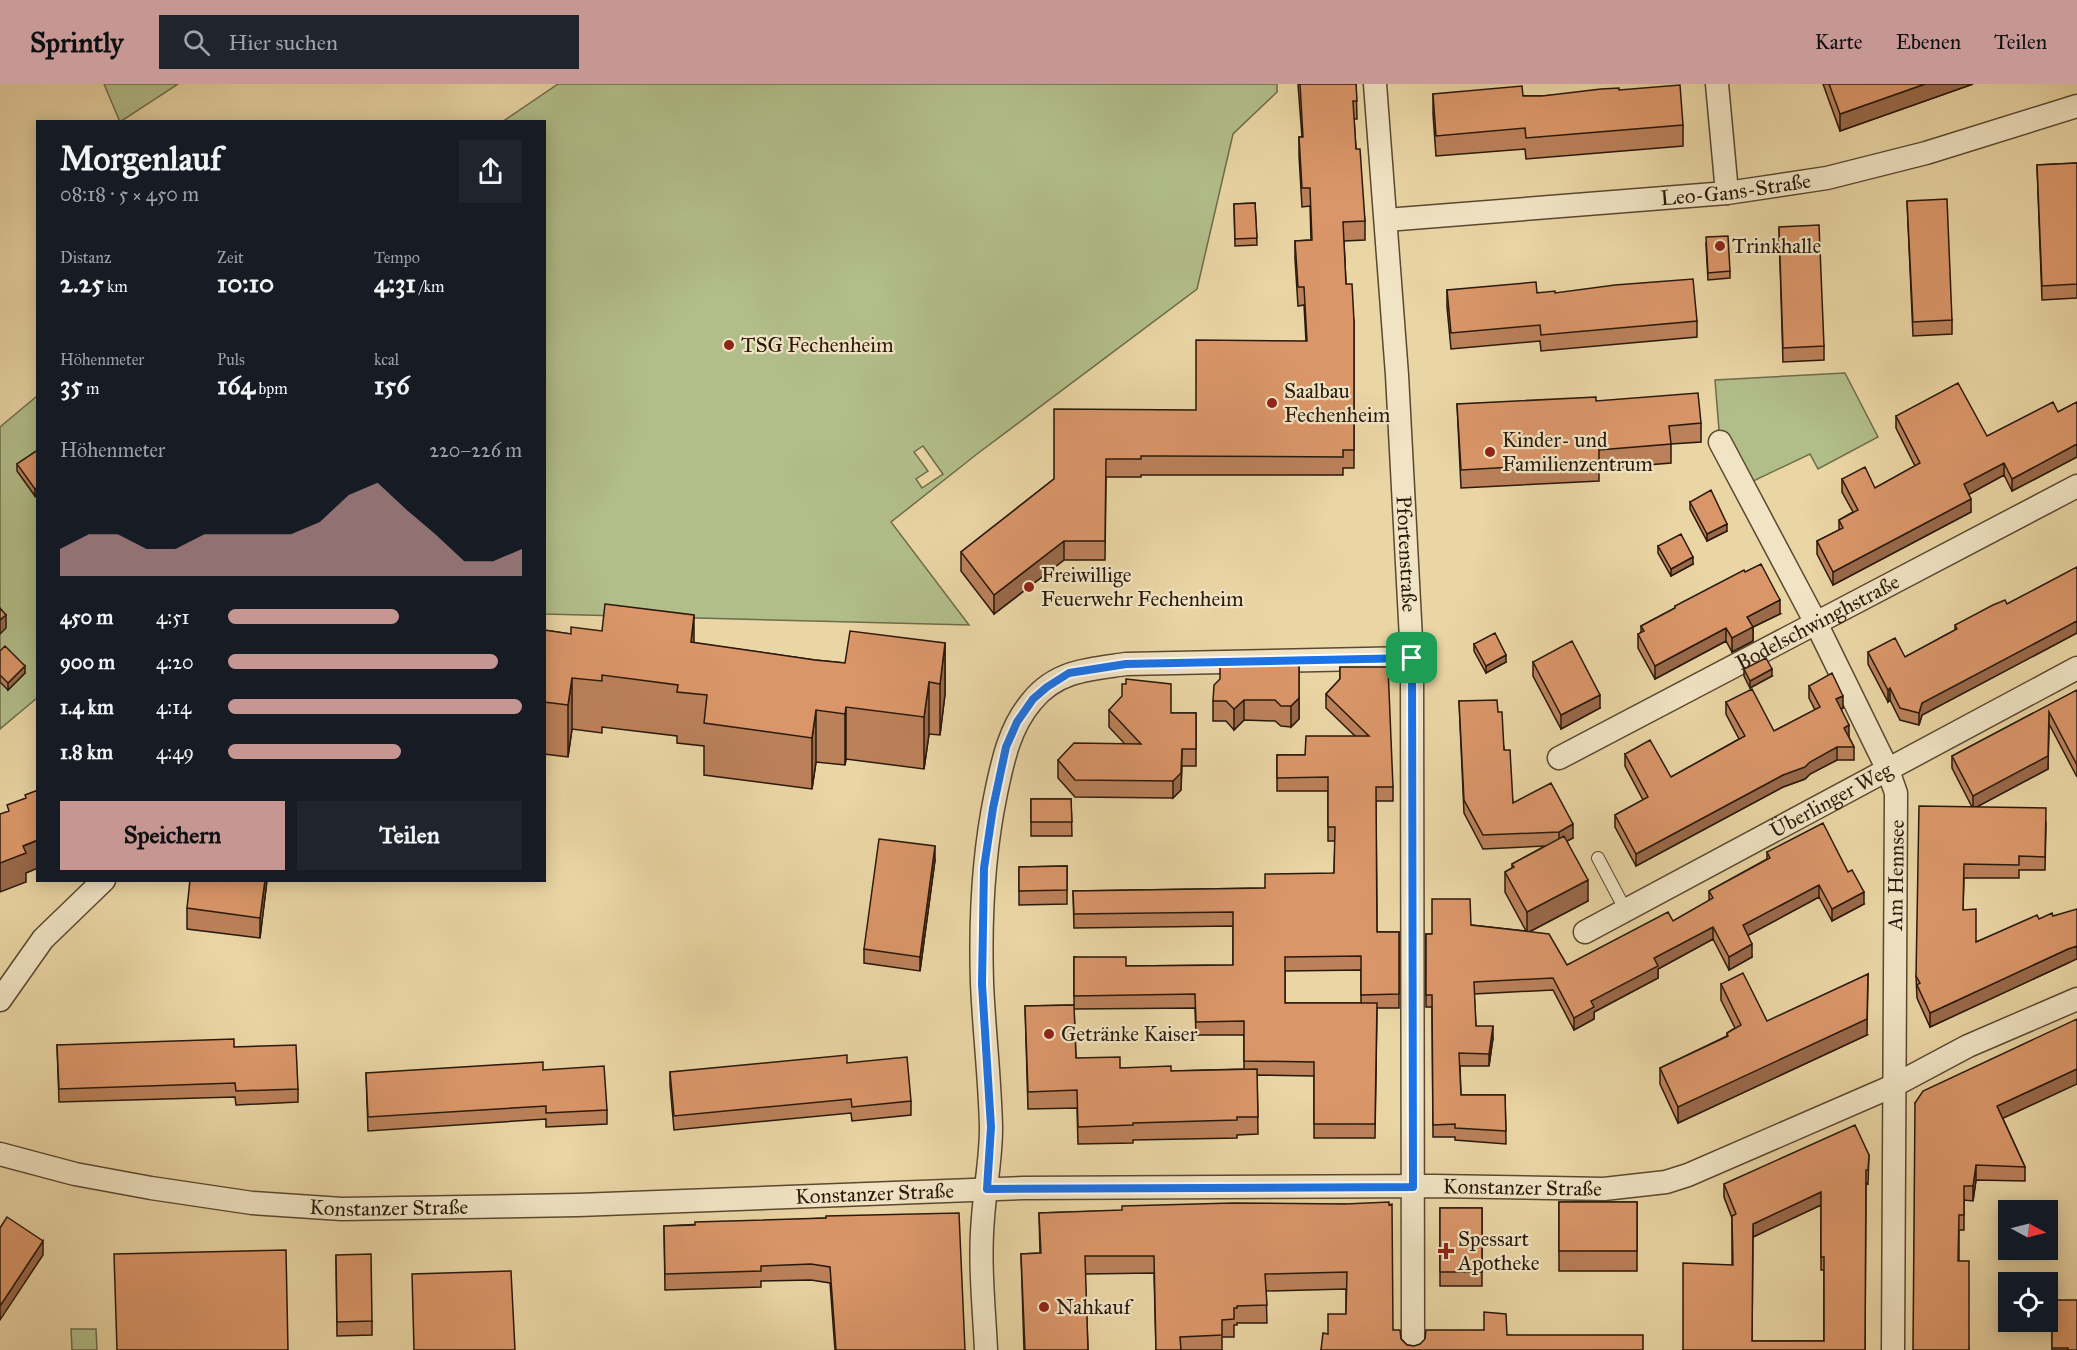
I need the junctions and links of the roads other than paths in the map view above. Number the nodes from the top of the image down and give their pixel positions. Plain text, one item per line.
1 (1375, 84) edge
2 (1718, 84) edge
3 (2077, 106) edge
4 (1727, 193) junction
5 (1386, 220) junction
6 (1720, 442) dead end
7 (2077, 486) edge
8 (1816, 623) junction
9 (1412, 658) junction
10 (2077, 668) edge
11 (1560, 758) dead end
12 (1888, 770) junction
13 (1598, 858) dead end
14 (102, 882) edge
15 (1626, 911) junction
16 (1585, 933) dead end
17 (2077, 999) edge
18 (0, 1000) edge
19 (1893, 1086) junction
20 (0, 1154) edge
21 (1413, 1187) junction
22 (987, 1189) junction
23 (986, 1350) edge
24 (1413, 1350) edge
25 (1893, 1350) edge

1 - 5 street, Pfortenstraße
2 - 4 street
3 - 4 street, Leo-Gans-Straße
4 - 5 street, Leo-Gans-Straße
5 - 9 street, Pfortenstraße
6 - 8 street, Am Hennsee
7 - 8 street, Bodelschwinghstraße
8 - 11 street, Bodelschwinghstraße
8 - 12 street, Am Hennsee
9 - 21 street, Pfortenstraße
9 - 22 street
10 - 12 street, Überlinger Weg
12 - 15 street, Überlinger Weg
12 - 19 street, Am Hennsee
13 - 15 lane
14 - 18 street
15 - 16 street, Überlinger Weg
17 - 19 street, Konstanzer Straße
19 - 21 street, Konstanzer Straße
19 - 25 street, Am Hennsee
20 - 22 street, Konstanzer Straße
21 - 22 street, Konstanzer Straße
21 - 24 street, Pfortenstraße
22 - 23 street

